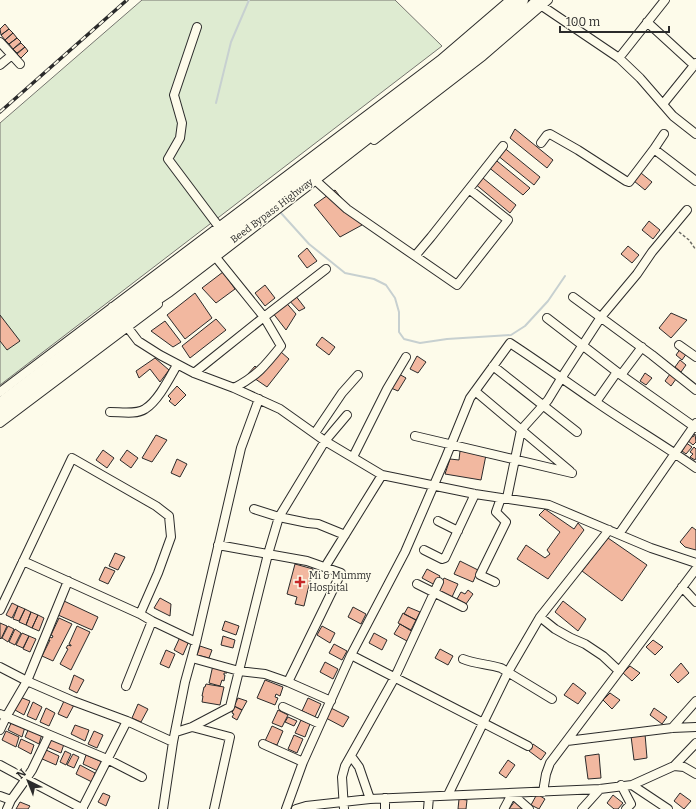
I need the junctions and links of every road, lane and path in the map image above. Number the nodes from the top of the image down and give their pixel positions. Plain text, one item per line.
1 (522, 0) edge
2 (548, 0) edge
3 (665, 0) edge
4 (505, 1) edge
5 (540, 3) edge
6 (647, 22) junction
7 (197, 27) dead end
8 (0, 42) edge
9 (12, 55) junction
10 (619, 58) junction
11 (20, 64) dead end
12 (695, 64) edge
13 (0, 65) edge
14 (663, 104) junction
15 (377, 123) junction
16 (664, 134) dead end
17 (696, 134) edge
18 (541, 143) dead end
19 (503, 146) dead end
20 (654, 149) junction
21 (316, 181) junction
22 (696, 181) edge
23 (469, 189) junction
24 (687, 210) dead end
25 (672, 228) junction
26 (221, 230) junction
27 (696, 250) edge
28 (414, 256) junction
29 (216, 258) junction
30 (326, 269) dead end
31 (573, 297) dead end
32 (601, 316) junction
33 (120, 318) junction
34 (264, 318) junction
35 (547, 318) dead end
36 (583, 345) junction
37 (679, 345) dead end
38 (642, 347) junction
39 (406, 357) dead end
40 (696, 357) edge
41 (177, 366) junction
42 (493, 366) junction
43 (194, 373) junction
44 (619, 374) junction
45 (358, 375) dead end
46 (562, 377) junction
47 (234, 388) junction
48 (696, 390) edge
49 (475, 391) junction
50 (0, 392) edge
51 (259, 399) junction
52 (596, 402) junction
53 (0, 404) edge
54 (543, 406) junction
55 (110, 412) dead end
56 (0, 415) edge
57 (347, 415) dead end
58 (0, 423) edge
59 (695, 425) edge
60 (521, 430) junction
61 (577, 432) dead end
62 (315, 433) junction
63 (415, 436) dead end
64 (325, 441) junction
65 (451, 445) junction
66 (676, 454) junction
67 (353, 457) junction
68 (516, 459) junction
69 (696, 468) edge
70 (382, 475) junction
71 (434, 486) junction
72 (475, 494) junction
73 (504, 498) junction
74 (254, 509) dead end
75 (279, 517) junction
76 (438, 521) dead end
77 (609, 530) junction
78 (458, 531) junction
79 (619, 534) junction
80 (345, 535) junction
81 (218, 545) junction
82 (424, 550) dead end
83 (268, 554) junction
84 (23, 561) junction
85 (696, 563) edge
86 (325, 567) junction
87 (696, 569) edge
88 (68, 581) junction
89 (439, 582) dead end
90 (495, 582) dead end
91 (417, 584) dead end
92 (682, 587) junction
93 (434, 592) junction
94 (696, 602) edge
95 (463, 607) dead end
96 (0, 610) edge
97 (140, 614) junction
98 (540, 617) junction
99 (152, 621) junction
100 (196, 642) junction
101 (351, 655) junction
102 (192, 658) junction
103 (463, 659) dead end
104 (0, 667) edge
105 (239, 671) junction
106 (619, 671) junction
107 (508, 672) junction
108 (395, 677) junction
109 (27, 681) junction
110 (288, 682) junction
111 (126, 686) dead end
112 (552, 699) dead end
113 (331, 701) junction
114 (696, 702) edge
115 (283, 707) dead end
116 (3, 715) edge
117 (127, 721) junction
118 (482, 722) junction
119 (320, 724) junction
120 (192, 727) junction
121 (696, 727) edge
122 (672, 728) junction
123 (0, 730) edge
124 (176, 732) junction
125 (49, 735) junction
126 (567, 741) junction
127 (173, 742) junction
128 (696, 743) edge
129 (263, 744) dead end
130 (528, 746) dead end
131 (351, 756) junction
132 (107, 759) junction
133 (303, 762) junction
134 (0, 765) edge
135 (674, 766) junction
136 (696, 774) edge
137 (142, 777) dead end
138 (26, 779) junction
139 (621, 785) junction
140 (632, 785) junction
141 (600, 789) junction
142 (543, 792) junction
143 (512, 794) junction
144 (448, 795) junction
145 (0, 796) edge
146 (429, 797) junction
147 (385, 798) junction
148 (370, 799) junction
149 (11, 800) junction
150 (344, 806) edge
151 (630, 808) edge
152 (7, 809) edge
153 (82, 809) edge
154 (163, 809) edge
155 (214, 809) edge
156 (286, 809) edge
157 (296, 809) edge
158 (385, 809) edge
159 (428, 809) edge
160 (504, 809) edge
161 (528, 809) edge
162 (582, 809) edge
163 (668, 809) edge

1 - 15 highway, Beed Bypass Highway
2 - 5 street
3 - 6 street
4 - 15 street
5 - 10 street
5 - 15 highway, Beed Bypass Highway
6 - 10 street
6 - 12 street
7 - 26 street
8 - 9 street
9 - 11 street
9 - 13 street
10 - 14 street
12 - 14 street
14 - 17 street
15 - 21 highway, Beed Bypass Highway
15 - 26 highway, Beed Bypass Highway
16 - 20 street
18 - 20 street
19 - 23 street
20 - 22 street
21 - 28 street
21 - 29 highway, Beed Bypass Highway
23 - 28 street
23 - 28 street
24 - 25 street
25 - 27 path
25 - 32 street
26 - 33 highway, Beed Bypass Highway
29 - 33 highway, Beed Bypass Highway
29 - 34 street
30 - 34 street
31 - 32 street
32 - 36 street
32 - 38 street
33 - 41 street
33 - 50 street
33 - 53 highway, Beed Bypass Highway
33 - 56 highway, Beed Bypass Highway
33 - 58 street
34 - 43 street
34 - 47 street
35 - 36 street
36 - 44 street
36 - 46 street
37 - 40 street
38 - 44 street
38 - 48 street
39 - 67 street
41 - 43 street
41 - 55 street
42 - 46 street
42 - 49 street
42 - 54 street
43 - 47 street
44 - 52 street
44 - 59 street
45 - 62 street
46 - 52 street
46 - 54 street
47 - 51 street
49 - 60 street
49 - 65 street
51 - 62 street
51 - 81 street
52 - 66 street
54 - 60 street
54 - 61 street
57 - 64 street
59 - 66 street
60 - 68 street
60 - 68 street
62 - 64 street
63 - 65 street
64 - 67 street
64 - 75 street
65 - 68 street
65 - 71 street
66 - 69 street
66 - 79 street
67 - 70 street
68 - 73 street
70 - 71 street
70 - 80 street
71 - 72 street
71 - 101 street
72 - 73 street
72 - 78 street
73 - 77 street
73 - 90 street
74 - 75 street
75 - 80 street
75 - 83 street
76 - 78 street
77 - 79 street
77 - 98 street
78 - 82 street
79 - 85 street
80 - 86 street
81 - 83 street
81 - 100 street
83 - 86 street
83 - 105 street
84 - 88 street
84 - 96 street
84 - 97 street
86 - 110 street
87 - 92 street
88 - 97 street
88 - 109 street
89 - 93 street
91 - 93 street
92 - 94 street
92 - 106 street
93 - 95 street
93 - 108 street
97 - 99 street
98 - 106 street
98 - 107 street
99 - 100 street
99 - 111 street
100 - 102 street
101 - 108 street
101 - 113 street
102 - 105 street
102 - 124 street
103 - 107 street
104 - 109 street
105 - 110 street
105 - 120 street
106 - 126 street
107 - 112 street
107 - 118 street
108 - 118 street
108 - 131 street
109 - 116 street
109 - 117 street
110 - 113 street
113 - 119 street
114 - 122 street
115 - 119 street
116 - 123 street
116 - 125 street
117 - 127 street
117 - 132 street
118 - 130 street
118 - 144 street
119 - 133 street
120 - 124 street
120 - 155 street
121 - 122 street
122 - 126 street
124 - 127 street
125 - 132 street
125 - 138 street
126 - 142 street
127 - 154 street
128 - 135 street
129 - 133 street
131 - 148 street
131 - 150 street
132 - 137 street
132 - 153 street
133 - 156 street
134 - 138 street
135 - 136 street
135 - 140 street
138 - 149 street
138 - 153 street
139 - 140 street
139 - 141 street
139 - 151 street
140 - 163 street
141 - 142 street
141 - 162 street
142 - 143 street
143 - 144 street
143 - 160 street
143 - 161 street
144 - 146 street
145 - 149 street
146 - 147 street
146 - 159 street
147 - 148 street
147 - 158 street
148 - 150 street
149 - 152 street
150 - 157 street

